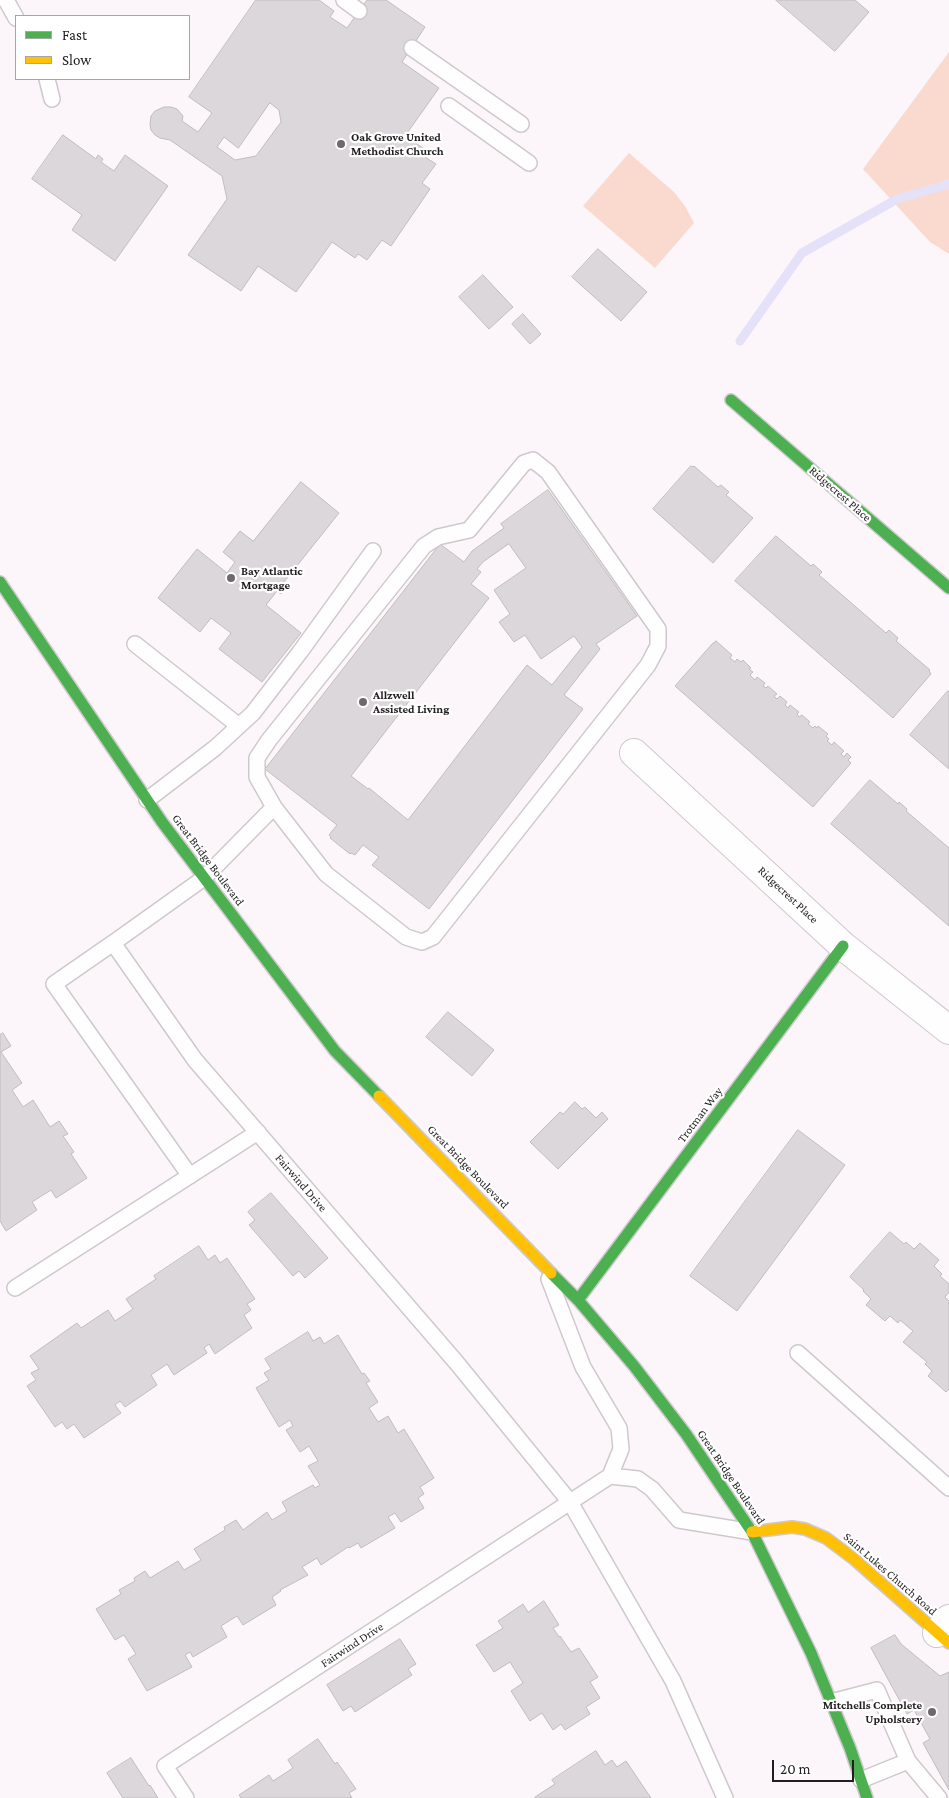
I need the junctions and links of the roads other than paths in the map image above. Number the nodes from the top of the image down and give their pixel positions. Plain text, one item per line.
1 (6, 0) edge
2 (344, 0) edge
3 (359, 11) dead end
4 (15, 16) edge
5 (412, 48) dead end
6 (47, 80) edge
7 (52, 99) dead end
8 (449, 106) dead end
9 (521, 124) dead end
10 (530, 163) dead end
11 (731, 400) dead end
12 (373, 551) dead end
13 (0, 582) edge
14 (949, 588) edge
15 (135, 644) dead end
16 (239, 726) junction
17 (634, 753) dead end
18 (147, 800) junction
19 (274, 807) junction
20 (204, 878) junction
21 (113, 943) junction
22 (843, 946) junction
23 (949, 1030) edge
24 (258, 1132) junction
25 (190, 1176) junction
26 (543, 1264) junction
27 (15, 1288) dead end
28 (578, 1300) junction
29 (798, 1353) dead end
30 (610, 1476) junction
31 (949, 1488) edge
32 (570, 1502) junction
33 (752, 1532) junction
34 (945, 1631) edge
35 (831, 1702) junction
36 (908, 1761) junction
37 (861, 1780) junction
38 (186, 1798) edge
39 (725, 1798) edge
40 (867, 1798) edge
41 (939, 1798) edge

1 - 4 lane
2 - 3 lane
5 - 9 lane
6 - 7 lane
8 - 10 lane
11 - 14 main road, Ridgecrest Place
12 - 16 lane
13 - 18 main road, Great Bridge Boulevard
15 - 16 lane
16 - 18 lane
17 - 22 street, Ridgecrest Place
18 - 20 main road, Great Bridge Boulevard
19 - 19 lane
19 - 20 lane
20 - 21 lane
20 - 26 main road, Great Bridge Boulevard
21 - 24 lane, Fairwind Drive
21 - 25 lane
22 - 23 street, Ridgecrest Place
22 - 28 main road, Trotman Way
24 - 25 lane
24 - 32 lane, Fairwind Drive
25 - 27 lane
26 - 28 main road, Great Bridge Boulevard
26 - 30 lane
28 - 33 main road, Great Bridge Boulevard
29 - 31 lane
30 - 32 lane, Fairwind Drive
30 - 33 lane
32 - 38 lane, Fairwind Drive
32 - 39 lane, Fairwind Drive
33 - 34 main road, Saint Lukes Church Road
33 - 35 main road, Great Bridge Boulevard
35 - 36 lane
35 - 37 main road, Great Bridge Boulevard
36 - 37 lane
36 - 41 lane
37 - 40 main road, Great Bridge Boulevard

